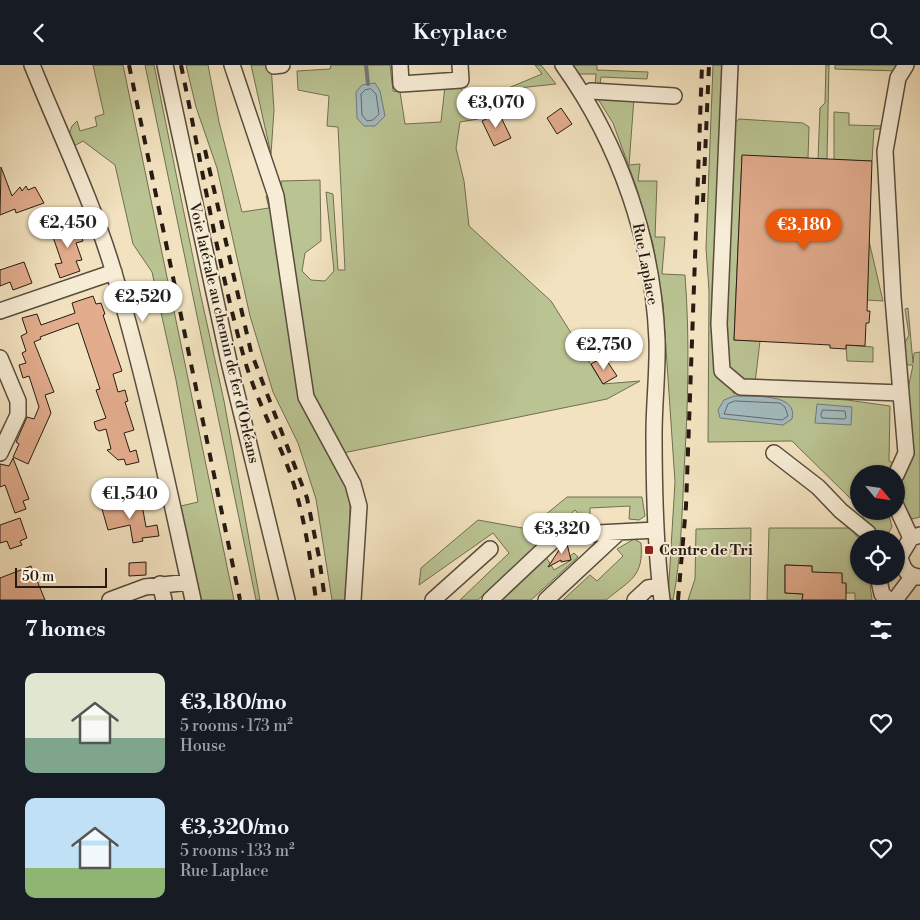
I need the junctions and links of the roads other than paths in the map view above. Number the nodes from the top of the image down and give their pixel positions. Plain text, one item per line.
1 (32, 65) edge
2 (165, 65) edge
3 (232, 65) edge
4 (400, 65) edge
5 (460, 65) edge
6 (562, 65) edge
7 (730, 65) edge
8 (906, 65) edge
9 (584, 95) junction
10 (674, 96) dead end
11 (114, 272) junction
12 (0, 311) edge
13 (0, 358) edge
14 (901, 393) junction
15 (0, 453) edge
16 (774, 453) dead end
17 (901, 465) edge
18 (905, 520) edge
19 (656, 530) junction
20 (864, 530) edge
21 (618, 533) junction
22 (916, 536) edge
23 (490, 549) dead end
24 (916, 576) edge
25 (189, 582) junction
26 (160, 584) junction
27 (880, 585) edge
28 (661, 593) edge
29 (110, 600) edge
30 (164, 600) edge
31 (193, 600) edge
32 (287, 600) edge
33 (353, 600) edge
34 (433, 600) edge
35 (490, 600) edge
36 (546, 600) edge
37 (635, 600) edge
38 (889, 600) edge
39 (895, 600) edge

1 - 11 street
2 - 32 street, Voie latérale au chemin de fer d'Orléans
3 - 33 street
4 - 5 street
6 - 9 street, Rue Laplace
7 - 14 street
8 - 14 street
9 - 10 street
9 - 19 street, Rue Laplace
11 - 12 street
11 - 25 street
13 - 15 street
14 - 17 street
16 - 20 street
18 - 22 street
19 - 21 street
19 - 28 street, Rue Laplace
21 - 35 street
21 - 36 street
22 - 24 street
23 - 34 street
24 - 39 street
25 - 26 street
25 - 31 street
26 - 29 street
26 - 30 street
27 - 38 street
28 - 37 street

